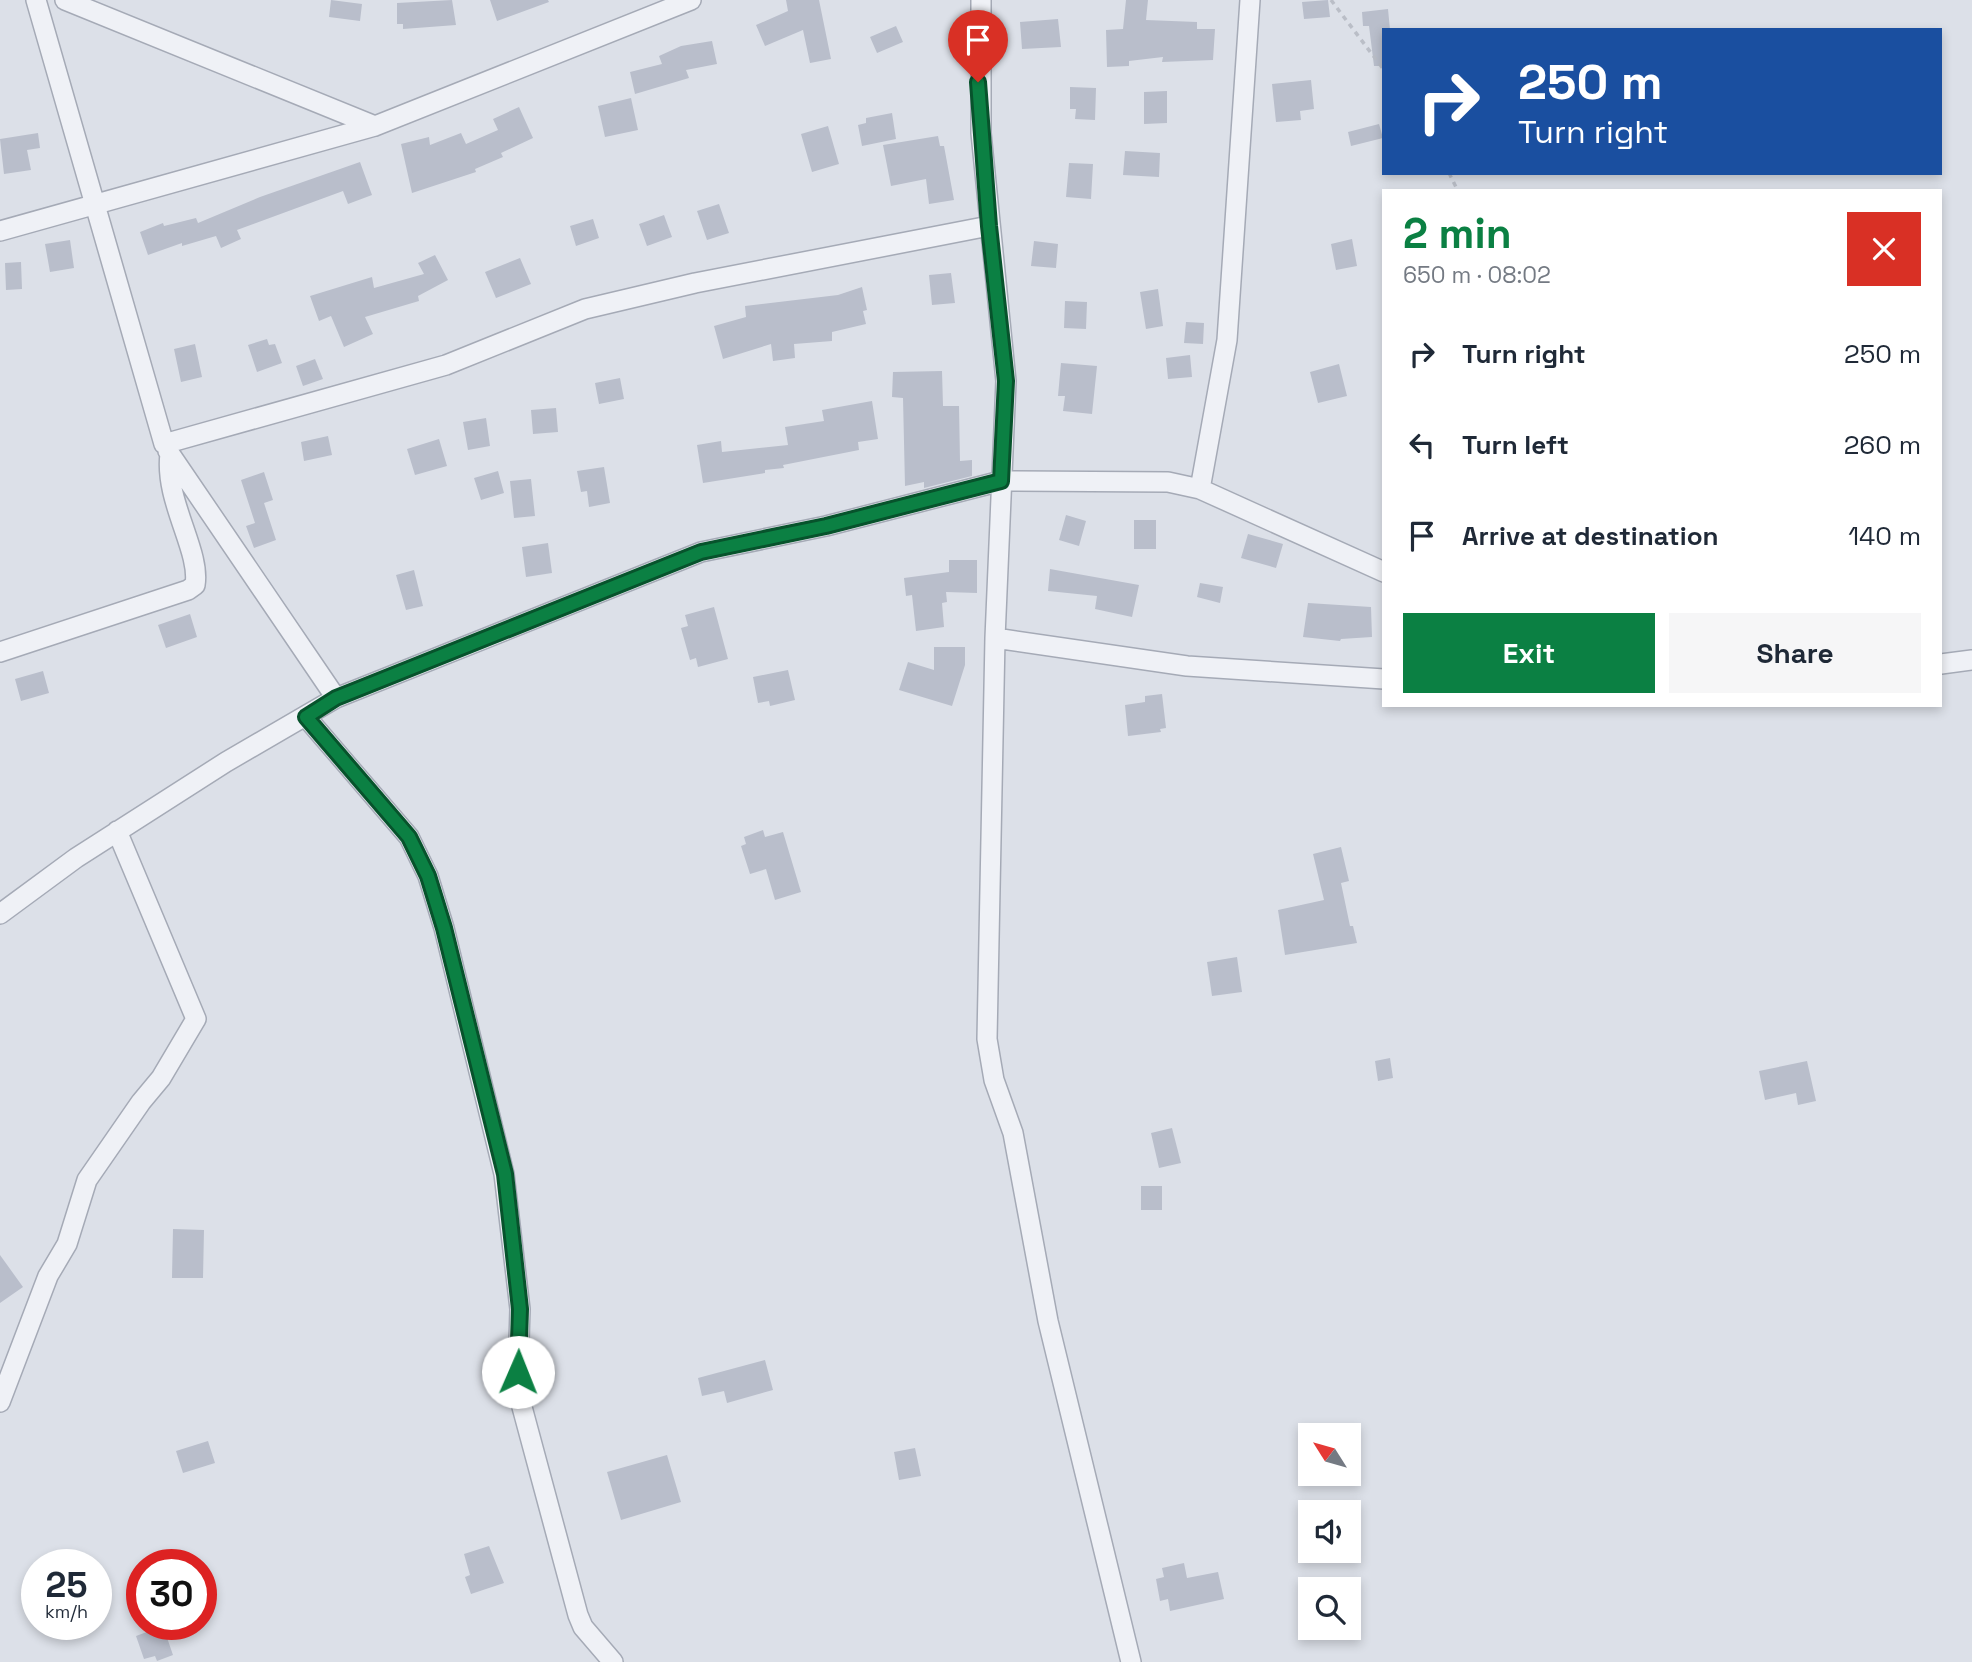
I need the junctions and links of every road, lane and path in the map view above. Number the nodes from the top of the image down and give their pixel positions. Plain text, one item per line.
1 (36, 0) edge
2 (65, 0) edge
3 (691, 0) edge
4 (981, 0) edge
5 (1250, 0) edge
6 (1331, 0) edge
7 (1382, 67) edge
8 (375, 126) junction
9 (97, 205) junction
10 (989, 226) junction
11 (0, 231) edge
12 (167, 449) junction
13 (1001, 481) junction
14 (1200, 489) junction
15 (1382, 571) edge
16 (996, 638) junction
17 (0, 652) edge
18 (1972, 660) edge
19 (1942, 664) edge
20 (1382, 679) edge
21 (336, 698) junction
22 (306, 717) junction
23 (117, 831) junction
24 (0, 914) edge
25 (0, 1402) edge
26 (613, 1662) edge
27 (1132, 1662) edge

1 - 9 street
2 - 8 street
3 - 8 street
4 - 10 street
5 - 14 street
6 - 7 path
8 - 9 street
9 - 11 street
9 - 12 street
10 - 12 street
10 - 13 street
12 - 17 street
12 - 21 street
13 - 14 street
13 - 16 street
13 - 21 street
14 - 15 street
16 - 20 street
16 - 27 street
18 - 19 street
21 - 22 street
22 - 23 street
22 - 26 street
23 - 24 street
23 - 25 street

